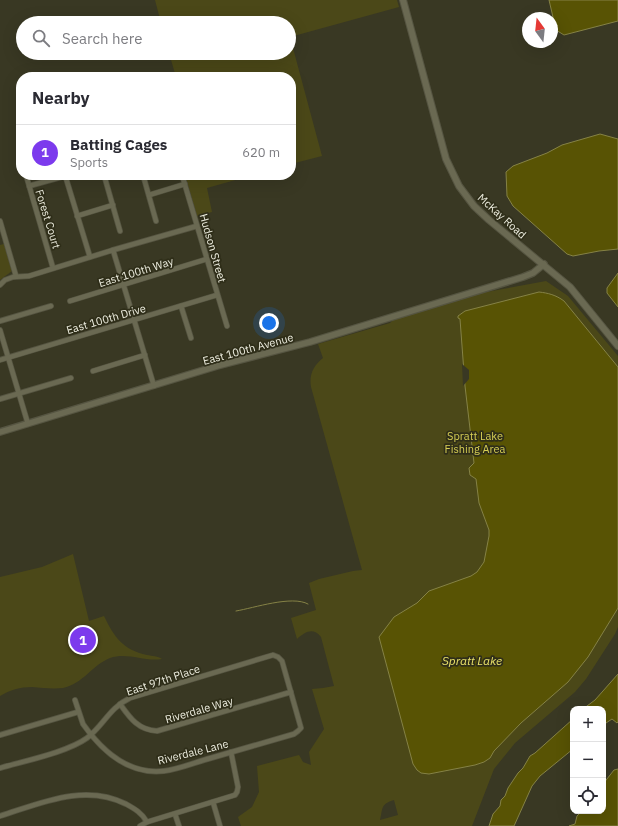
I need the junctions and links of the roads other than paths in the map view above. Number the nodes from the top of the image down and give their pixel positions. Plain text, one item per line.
1 (403, 0) edge
2 (27, 180) edge
3 (49, 180) edge
4 (66, 180) edge
5 (106, 180) edge
6 (144, 180) edge
7 (184, 180) edge
8 (185, 184) junction
9 (29, 186) junction
10 (149, 195) junction
11 (113, 205) junction
12 (77, 216) junction
13 (0, 221) edge
14 (156, 221) dead end
15 (197, 226) junction
16 (120, 231) dead end
17 (113, 250) junction
18 (90, 257) junction
19 (207, 259) junction
20 (544, 264) junction
21 (54, 268) junction
22 (16, 276) junction
23 (0, 285) edge
24 (124, 285) junction
25 (218, 295) junction
26 (70, 301) dead end
27 (51, 306) dead end
28 (181, 306) junction
29 (134, 320) junction
30 (0, 321) edge
31 (227, 326) dead end
32 (0, 330) edge
33 (191, 338) dead end
34 (618, 346) edge
35 (145, 356) junction
36 (8, 357) junction
37 (0, 360) edge
38 (93, 371) dead end
39 (71, 378) dead end
40 (154, 386) junction
41 (19, 393) junction
42 (0, 399) edge
43 (28, 424) junction
44 (0, 432) edge
45 (291, 692) junction
46 (75, 700) dead end
47 (120, 704) junction
48 (78, 712) junction
49 (0, 734) edge
50 (92, 734) junction
51 (231, 752) junction
52 (0, 768) edge
53 (213, 802) junction
54 (175, 814) junction
55 (0, 816) edge
56 (147, 822) junction
57 (140, 826) edge
58 (179, 826) edge
59 (220, 826) edge

1 - 20 main road, McKay Road
2 - 9 street, Forest Court
3 - 9 street
4 - 12 street
5 - 11 street
6 - 10 street
7 - 8 street, Hudson Street
8 - 10 street
8 - 15 street, Hudson Street
9 - 21 street, Forest Court
10 - 14 street
11 - 12 street
11 - 16 street
12 - 18 street
13 - 22 street
15 - 17 street
15 - 19 street, Hudson Street
17 - 18 street
17 - 24 street
18 - 21 street
19 - 24 street, East 100th Way
19 - 25 street, Hudson Street
20 - 34 main road, McKay Road
20 - 40 street, East 100th Avenue
21 - 22 street
22 - 23 street
24 - 26 street, East 100th Way
24 - 29 street
25 - 28 street, East 100th Drive
25 - 31 street, Hudson Street
27 - 30 street
28 - 29 street, East 100th Drive
28 - 33 street
29 - 35 street
29 - 36 street, East 100th Drive
32 - 36 street
35 - 38 street
35 - 40 street
36 - 37 street, East 100th Drive
36 - 41 street
39 - 41 street
40 - 43 street, East 100th Avenue
41 - 42 street
41 - 43 street
43 - 44 street, East 100th Avenue
45 - 47 street, Riverdale Way
45 - 47 street, East 97th Place
45 - 51 street, Riverdale Lane
46 - 48 street, Riverdale Lane
47 - 50 street, East 97th Place
48 - 49 street
48 - 50 street, Riverdale Lane
50 - 51 street, Riverdale Lane
50 - 52 street, East 97th Place
51 - 53 street
53 - 54 street
53 - 59 street
54 - 56 street
54 - 58 street
55 - 56 street
56 - 57 street

